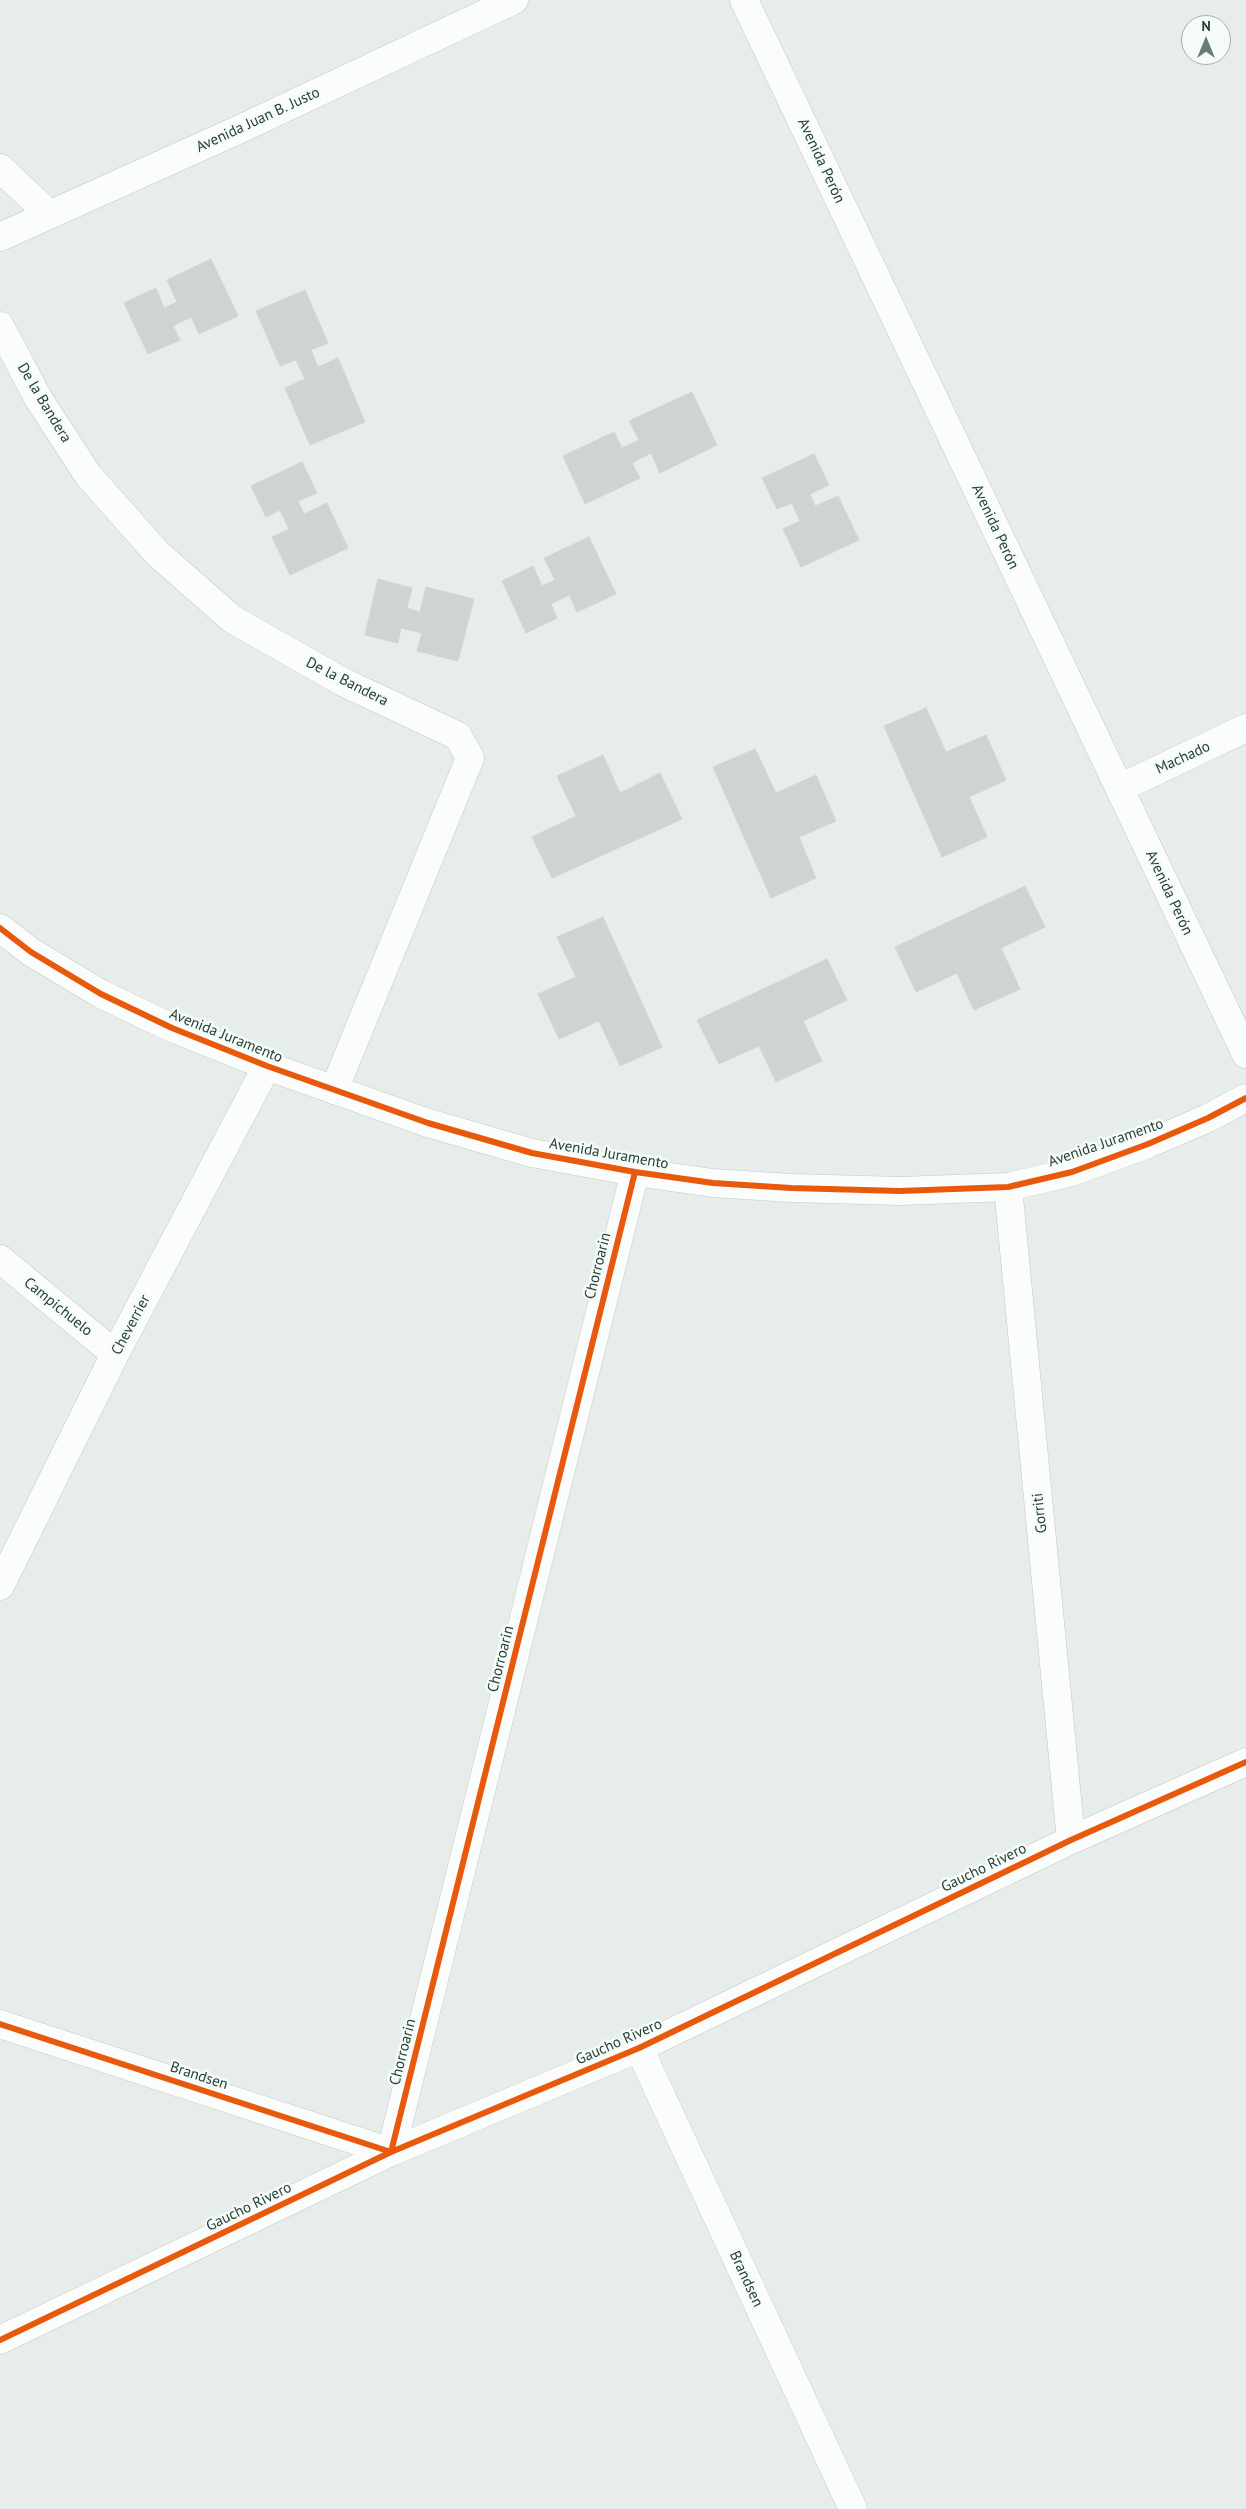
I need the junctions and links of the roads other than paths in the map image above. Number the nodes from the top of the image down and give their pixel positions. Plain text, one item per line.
1 (514, 0) edge
2 (744, 0) edge
3 (0, 168) edge
4 (49, 214) junction
5 (0, 237) edge
6 (0, 326) edge
7 (1246, 728) edge
8 (1120, 788) junction
9 (0, 928) edge
10 (1246, 1054) edge
11 (267, 1066) junction
12 (334, 1090) junction
13 (1246, 1098) edge
14 (634, 1172) junction
15 (1008, 1187) junction
16 (0, 1260) edge
17 (115, 1354) junction
18 (0, 1586) edge
19 (1246, 1762) edge
20 (1071, 1840) junction
21 (0, 2024) edge
22 (638, 2048) junction
23 (391, 2152) junction
24 (0, 2340) edge
25 (854, 2509) edge

1 - 4 street, Avenida Juan B. Justo
2 - 8 street, Avenida Perón
3 - 4 street
4 - 5 street, Avenida Juan B. Justo
6 - 12 street, De la Bandera
7 - 8 street, Machado
8 - 10 street, Avenida Perón
9 - 11 street, Avenida Juramento
11 - 12 street, Avenida Juramento
11 - 17 street, Cheverrier
12 - 14 street, Avenida Juramento
13 - 15 street, Avenida Juramento
14 - 15 street, Avenida Juramento
14 - 23 street, Chorroarin
15 - 20 street, Gorriti
16 - 17 street, Campichuelo
17 - 18 street, Cheverrier
19 - 20 street, Gaucho Rivero
20 - 22 street, Gaucho Rivero
21 - 23 street, Brandsen
22 - 23 street, Gaucho Rivero
22 - 25 street, Brandsen
23 - 24 street, Gaucho Rivero

